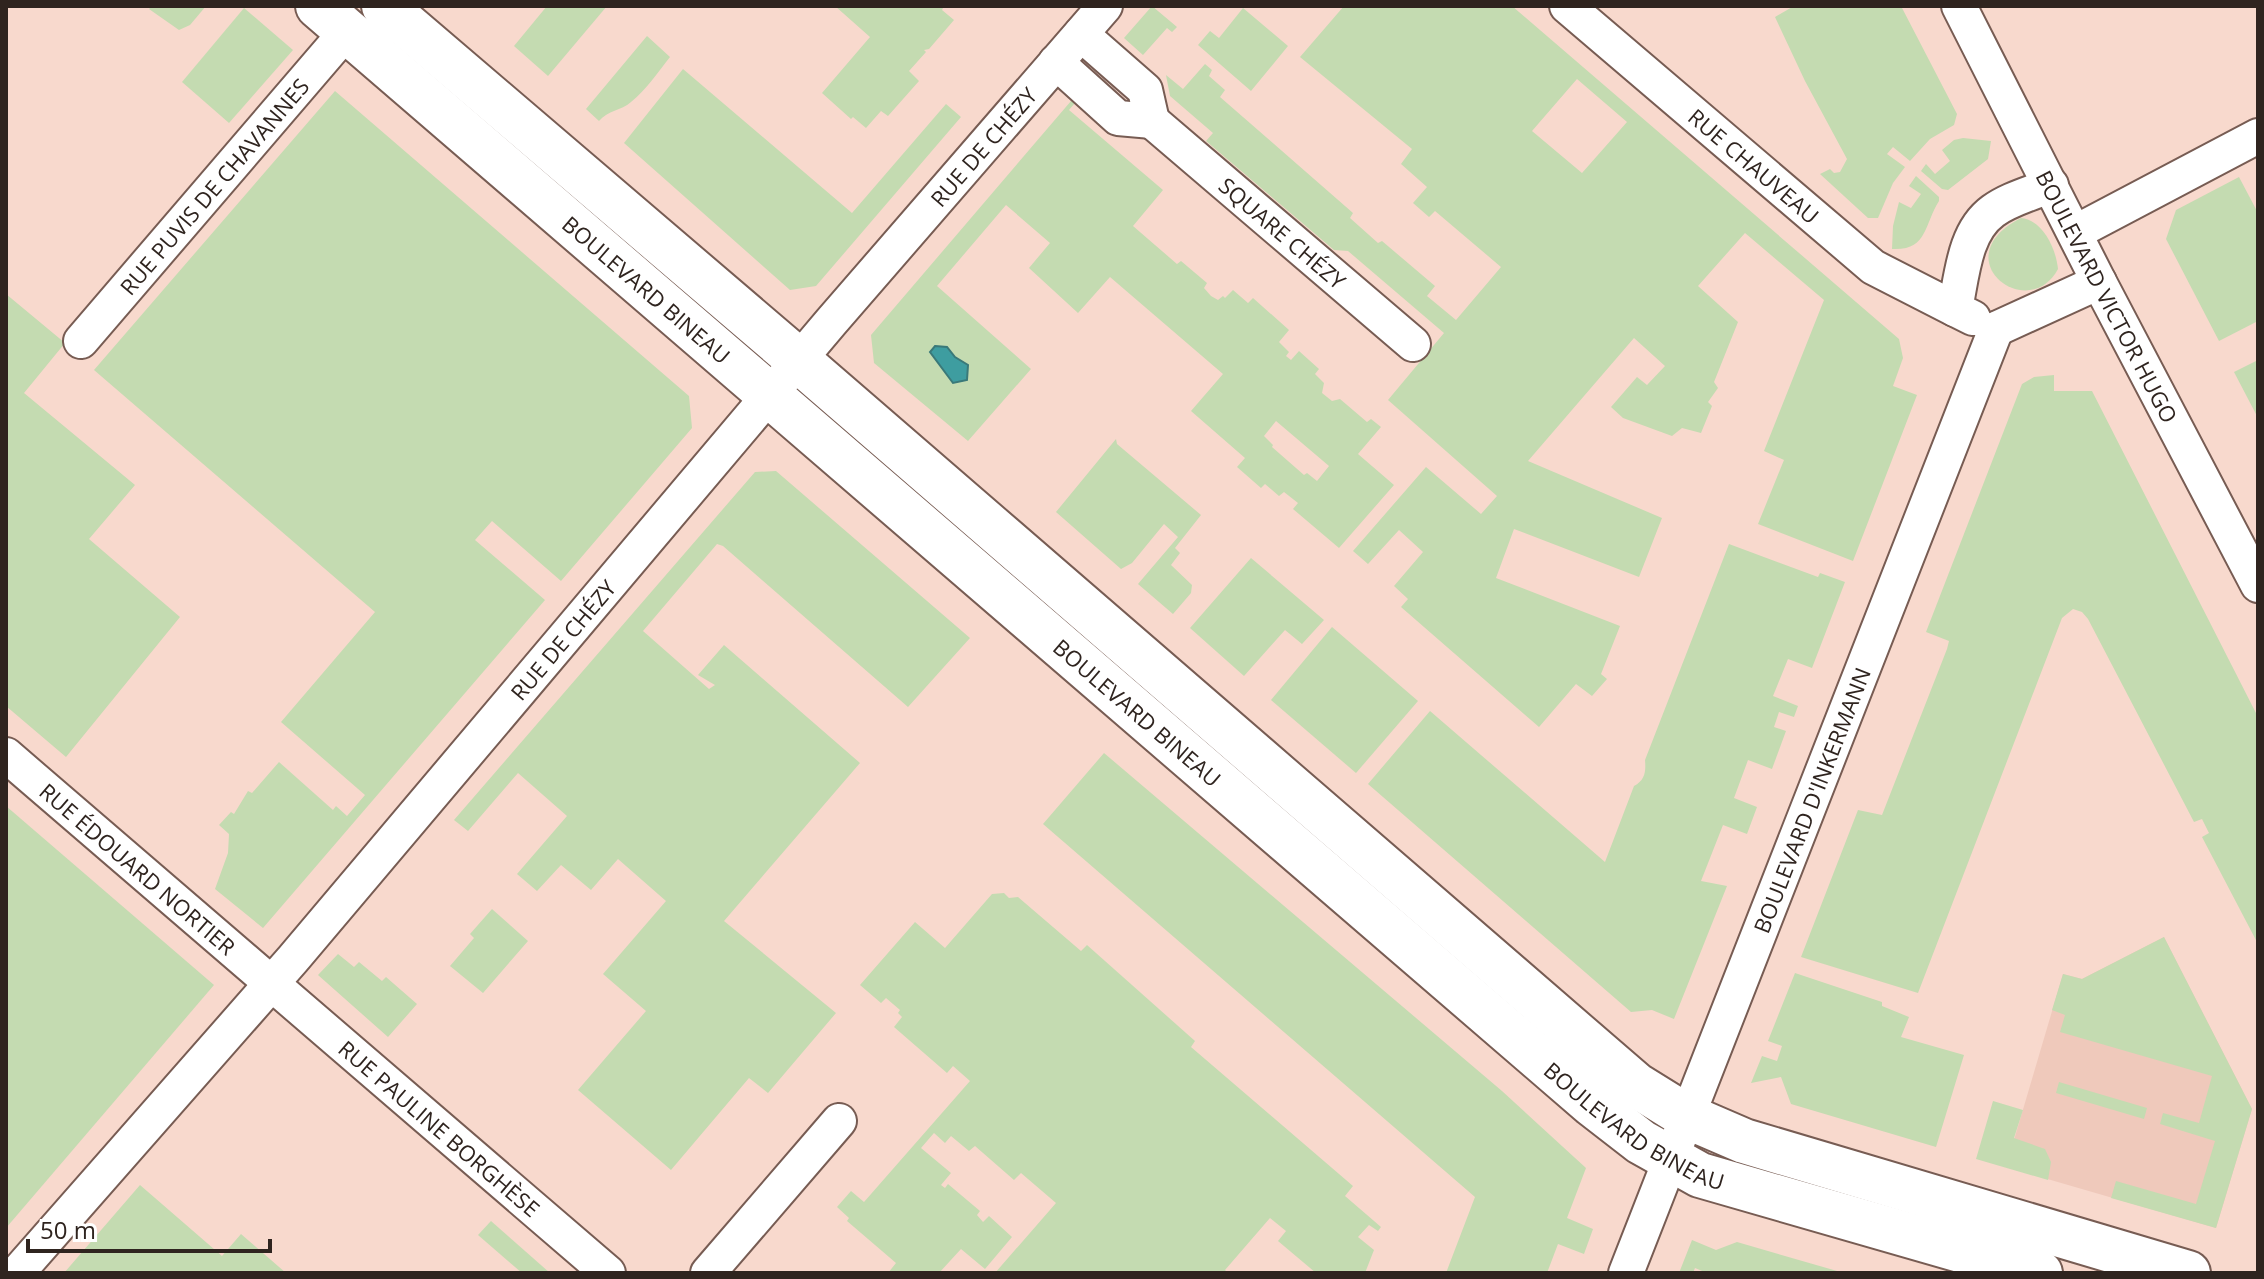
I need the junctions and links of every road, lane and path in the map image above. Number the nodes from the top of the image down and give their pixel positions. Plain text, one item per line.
1 (384, 6) edge
2 (1105, 6) edge
3 (1567, 6) edge
4 (1959, 6) edge
5 (333, 19) edge
6 (1081, 34) junction
7 (1056, 62) junction
8 (1152, 121) junction
9 (2258, 136) edge
10 (2051, 185) junction
11 (2076, 232) junction
12 (2099, 282) junction
13 (1955, 309) junction
14 (1996, 329) junction
15 (81, 341) dead end
16 (1413, 344) dead end
17 (798, 360) junction
18 (770, 395) junction
19 (2258, 585) edge
20 (6, 755) edge
21 (272, 982) junction
22 (1686, 1116) junction
23 (839, 1121) dead end
24 (1670, 1160) junction
25 (17, 1273) edge
26 (608, 1273) edge
27 (708, 1273) edge
28 (1626, 1273) edge
29 (2040, 1273) edge
30 (2188, 1273) edge

1 - 17 main road, BOULEVARD BINEAU
2 - 6 street, RUE DE CHÉZY
3 - 13 street, RUE CHAUVEAU
4 - 10 street, BOULEVARD VICTOR HUGO
5 - 15 street, RUE PUVIS DE CHAVANNES
5 - 18 main road, BOULEVARD BINEAU
6 - 7 street, RUE DE CHÉZY
6 - 8 street
7 - 8 street
7 - 17 street, RUE DE CHÉZY
8 - 16 street, SQUARE CHÉZY
9 - 11 street
10 - 11 street, BOULEVARD VICTOR HUGO
10 - 13 street
11 - 12 street, BOULEVARD VICTOR HUGO
12 - 14 street
12 - 19 street, BOULEVARD VICTOR HUGO
13 - 14 street, RUE CHAUVEAU
14 - 22 street, BOULEVARD D'INKERMANN
17 - 18 street, RUE DE CHÉZY
17 - 22 main road, BOULEVARD BINEAU
18 - 21 street, RUE DE CHÉZY
18 - 24 main road, BOULEVARD BINEAU
20 - 21 street, RUE ÉDOUARD NORTIER
21 - 25 street, RUE DE CHÉZY
21 - 26 street, RUE PAULINE BORGHÈSE
22 - 24 street, BOULEVARD D'INKERMANN
22 - 30 main road, BOULEVARD BINEAU
23 - 27 street
24 - 28 street, BOULEVARD D'INKERMANN
24 - 29 main road, BOULEVARD BINEAU

